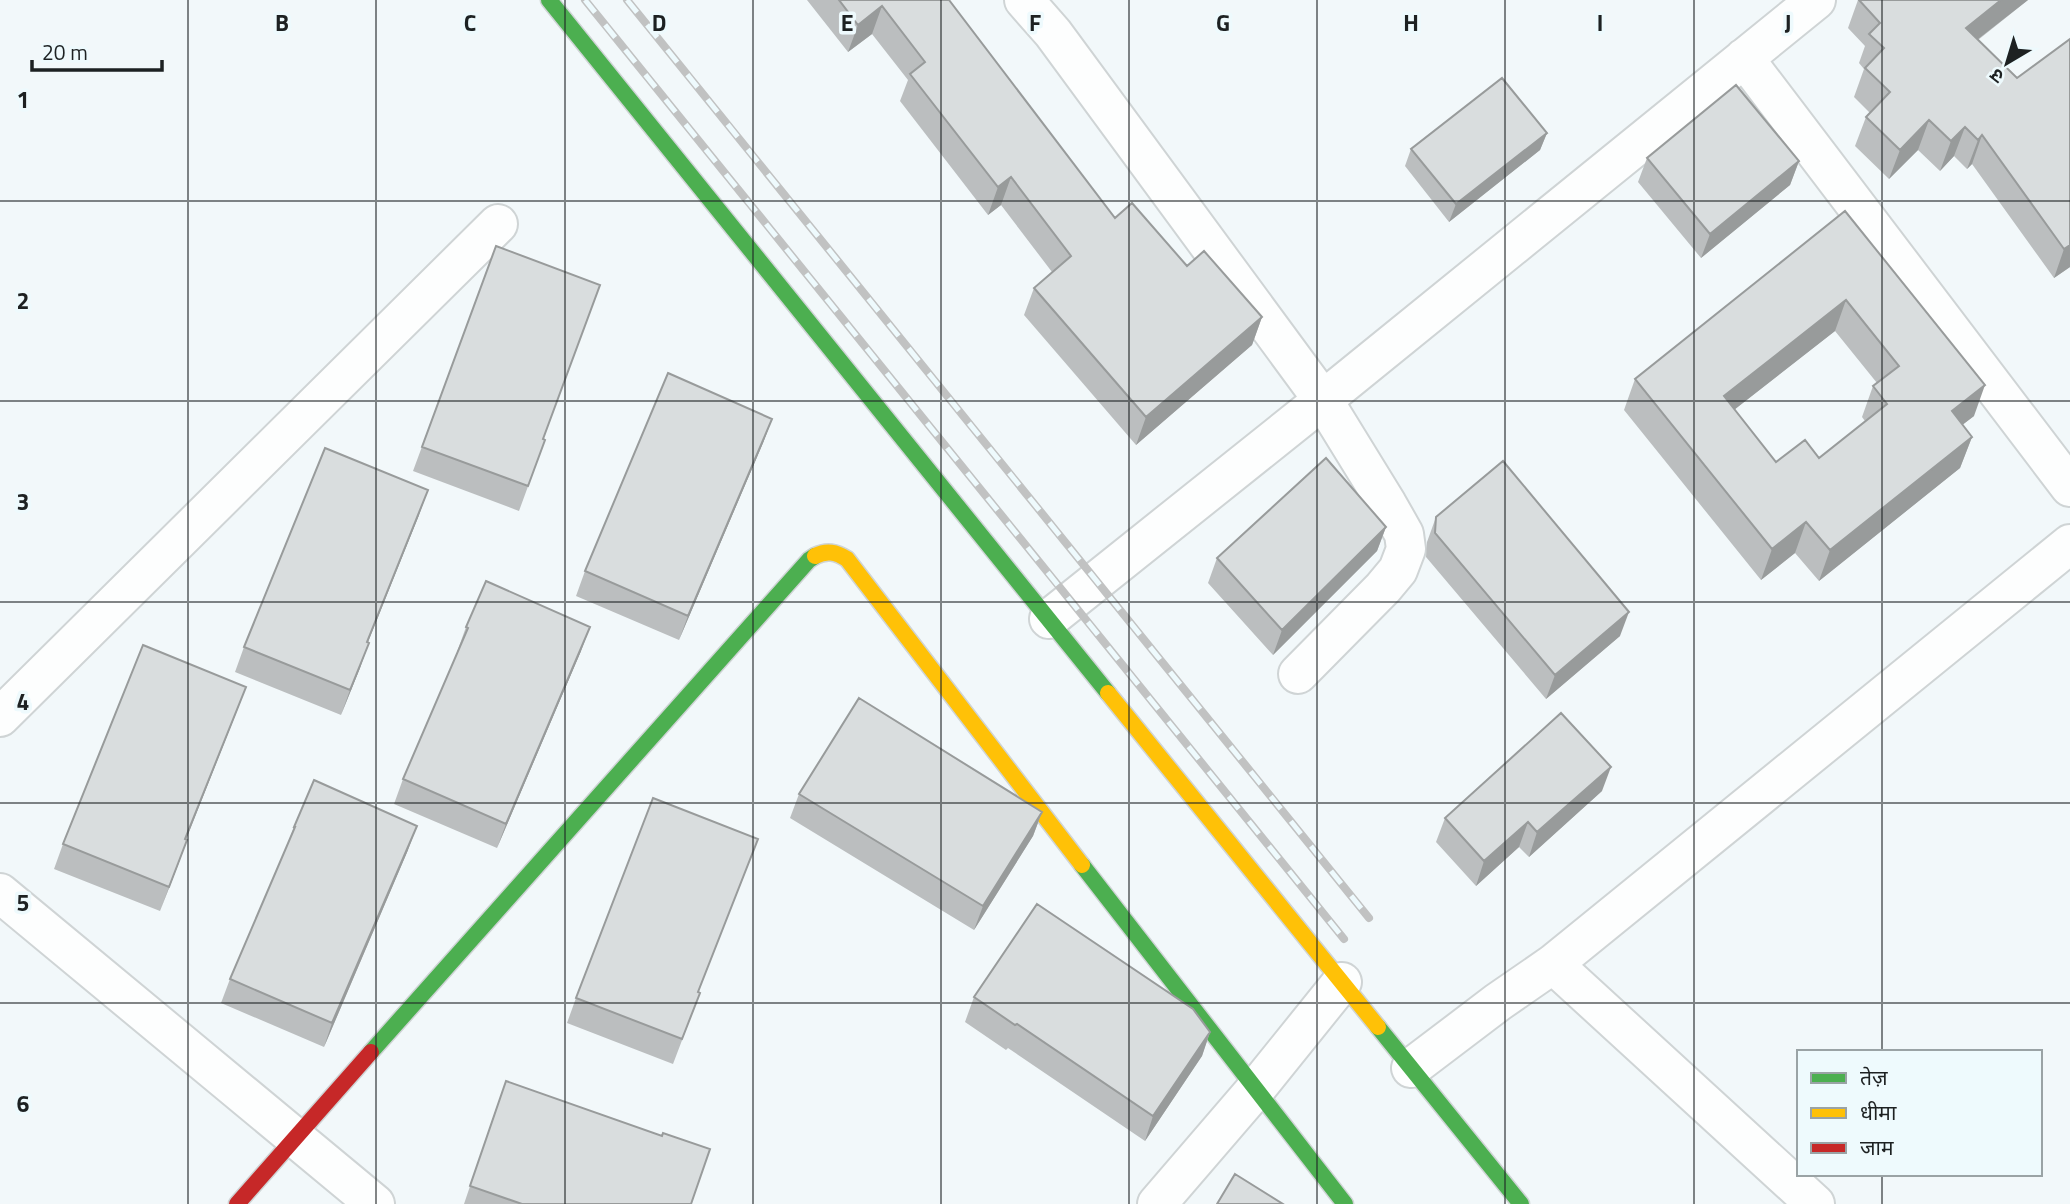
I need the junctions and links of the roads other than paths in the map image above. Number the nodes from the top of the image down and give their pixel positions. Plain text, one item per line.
1 (549, 0) edge
2 (1024, 0) edge
3 (1816, 0) edge
4 (1744, 58) junction
5 (498, 224) dead end
6 (1323, 400) junction
7 (2070, 487) edge
8 (2070, 544) edge
9 (1049, 619) junction
10 (1298, 674) dead end
11 (0, 717) edge
12 (0, 893) edge
13 (1553, 964) junction
14 (1342, 982) junction
15 (1411, 1068) junction
16 (1255, 1090) junction
17 (295, 1137) junction
18 (237, 1204) edge
19 (375, 1204) edge
20 (1157, 1204) edge
21 (1345, 1204) edge
22 (1521, 1204) edge
23 (1815, 1204) edge

1 - 9 street
2 - 6 street
3 - 4 street
4 - 6 street
4 - 7 street
5 - 11 street
6 - 9 street
6 - 10 street
8 - 13 street
9 - 14 street
12 - 17 street
13 - 15 street
13 - 23 street
14 - 15 street
14 - 16 street
15 - 22 street
16 - 17 street
16 - 20 street
16 - 21 street
17 - 18 street
17 - 19 street

